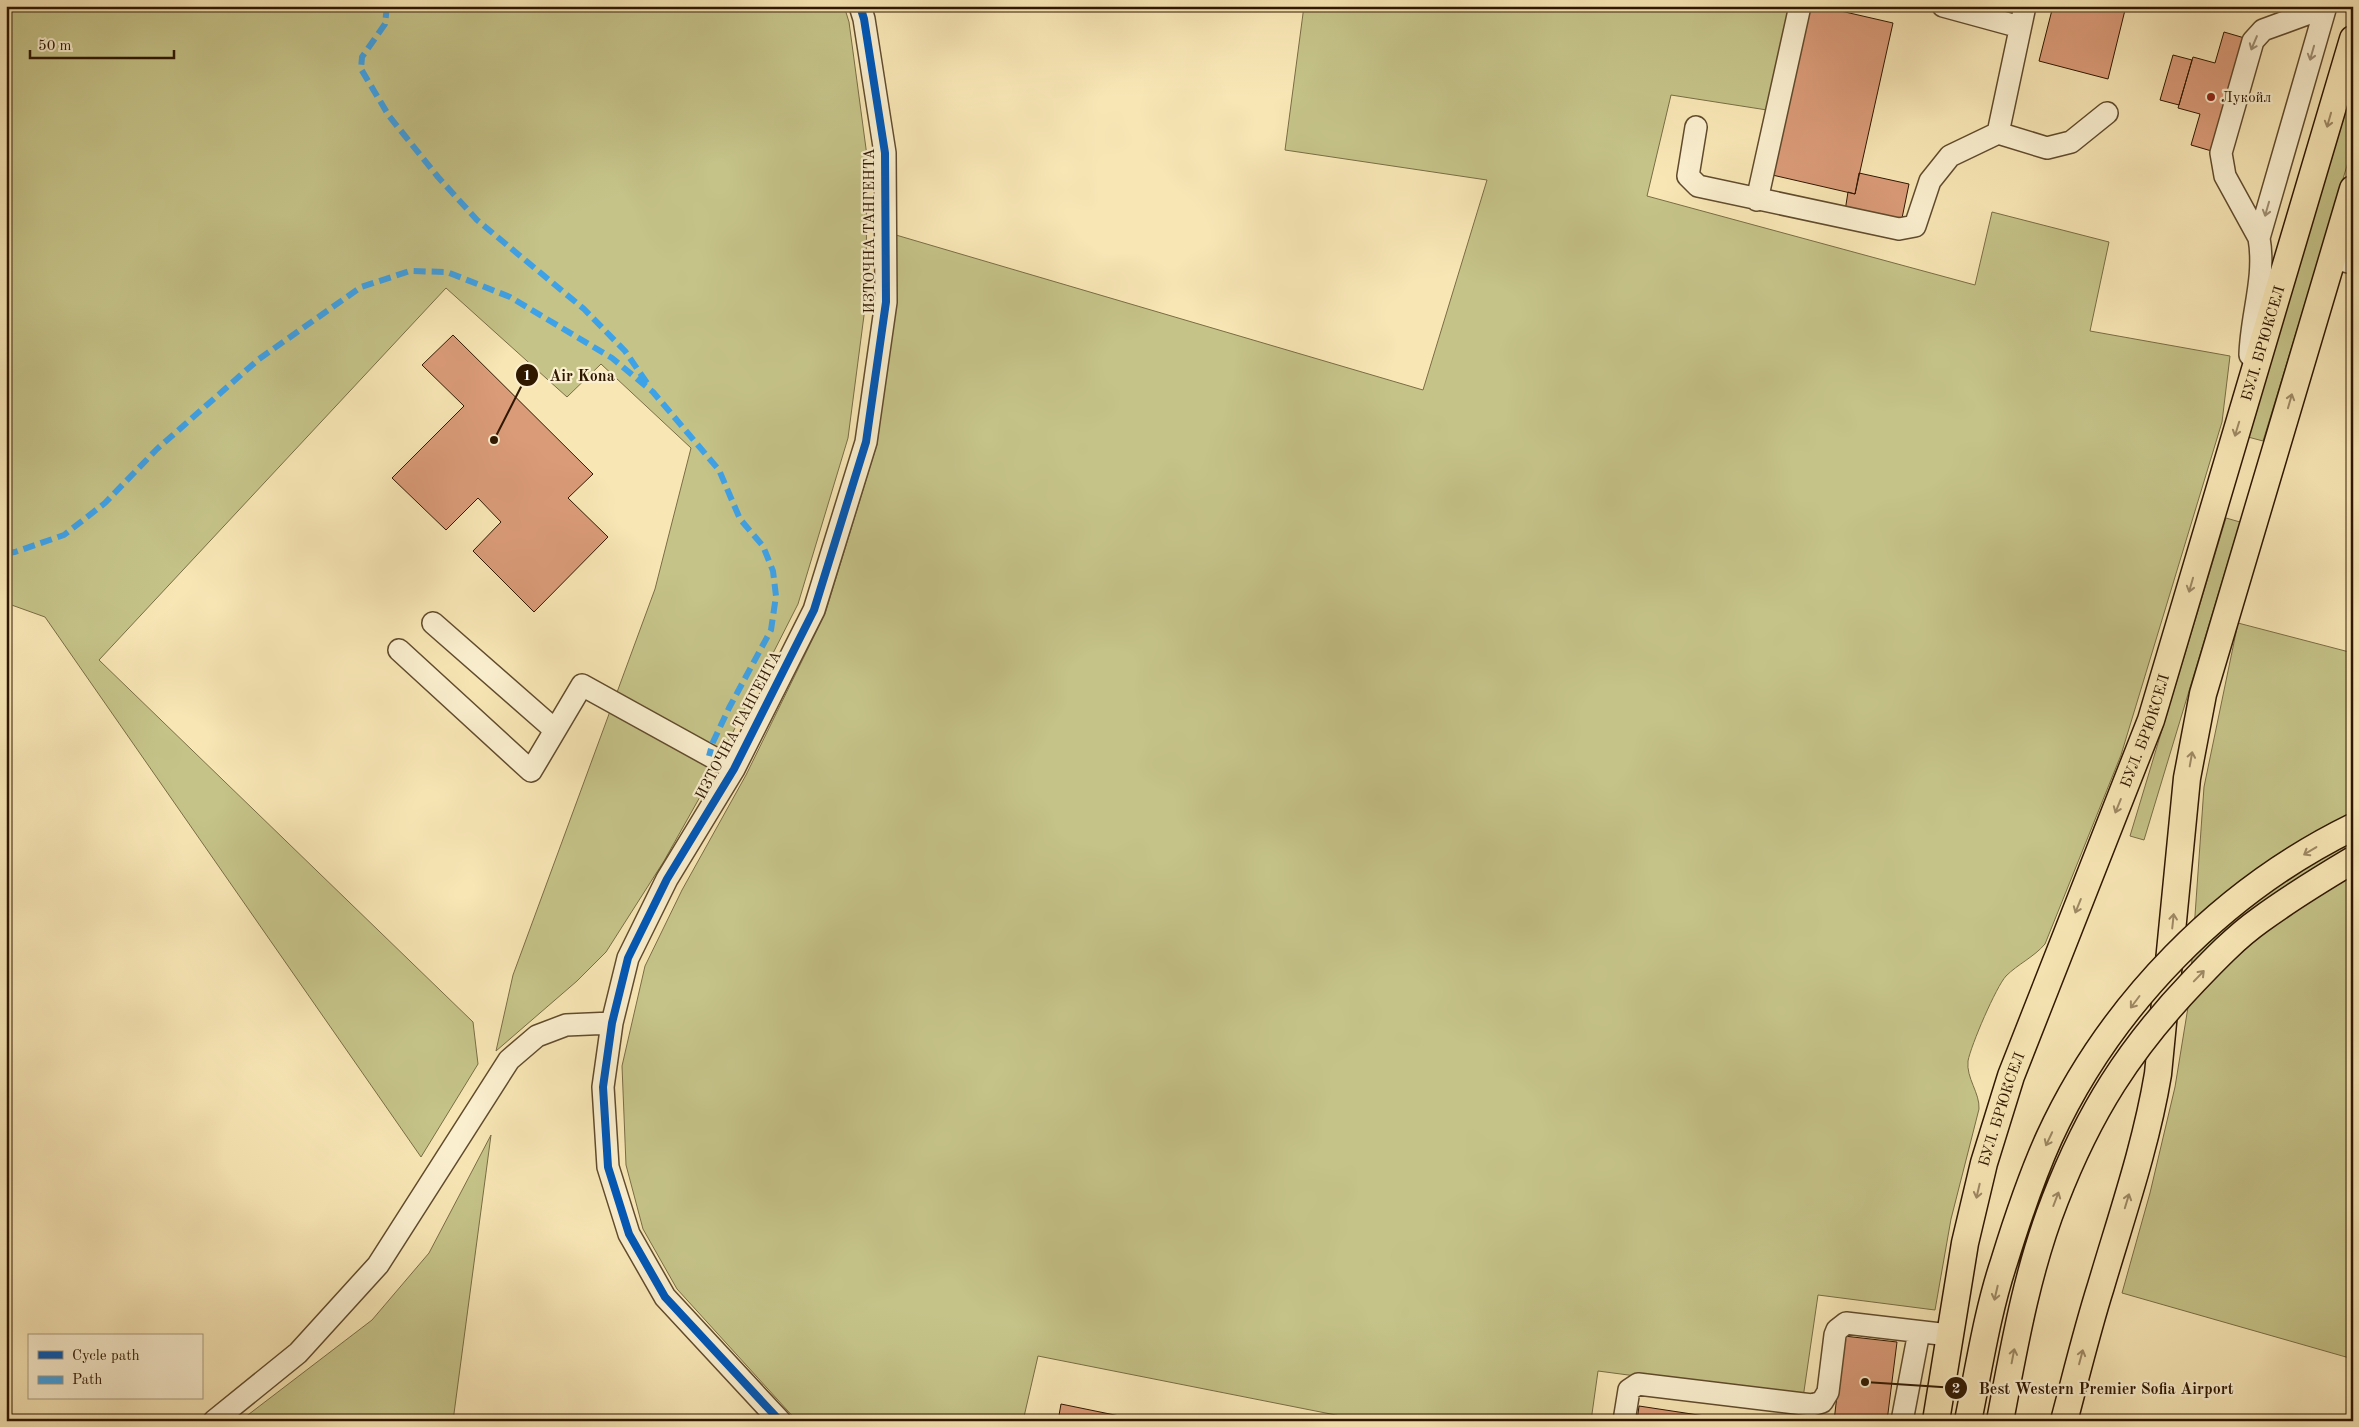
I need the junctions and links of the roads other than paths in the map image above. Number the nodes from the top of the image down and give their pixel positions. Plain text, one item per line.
1 (860, 6) edge
2 (1800, 6) edge
3 (1943, 6) edge
4 (2024, 6) edge
5 (2326, 7) edge
6 (2020, 27) junction
7 (2353, 39) edge
8 (2107, 114) dead end
9 (1696, 128) dead end
10 (1998, 133) junction
11 (2353, 189) edge
12 (1757, 200) junction
13 (2258, 238) junction
14 (2342, 260) edge
15 (2251, 383) junction
16 (433, 623) dead end
17 (399, 650) dead end
18 (555, 730) junction
19 (734, 769) junction
20 (2353, 827) edge
21 (2353, 860) edge
22 (612, 1023) junction
23 (1919, 1332) junction
24 (1950, 1335) junction
25 (214, 1421) edge
26 (780, 1421) edge
27 (1624, 1421) edge
28 (1902, 1421) edge
29 (1936, 1421) edge
30 (1968, 1421) edge
31 (2000, 1421) edge
32 (2064, 1421) edge

1 - 19 street, ИЗТОЧНА ТАНГЕНТА
2 - 12 street
3 - 6 street
4 - 6 street
5 -> 13 street
5 -> 13 street
6 - 10 street
7 -> 15 main road, БУЛ. БРЮКСЕЛ
8 - 10 street
9 - 12 street
10 - 12 street
11 - 14 main road
13 - 15 street
32 -> 14 main road
15 -> 24 main road, БУЛ. БРЮКСЕЛ
16 - 18 street
17 - 18 street
18 - 19 street
19 - 22 street, ИЗТОЧНА ТАНГЕНТА
20 -> 30 main road, bridge
31 -> 21 main road, bridge
22 - 25 street
22 - 26 street, ИЗТОЧНА ТАНГЕНТА
23 - 24 street
23 - 27 street
23 - 28 street
24 - 29 main road, БУЛ. БРЮКСЕЛ

